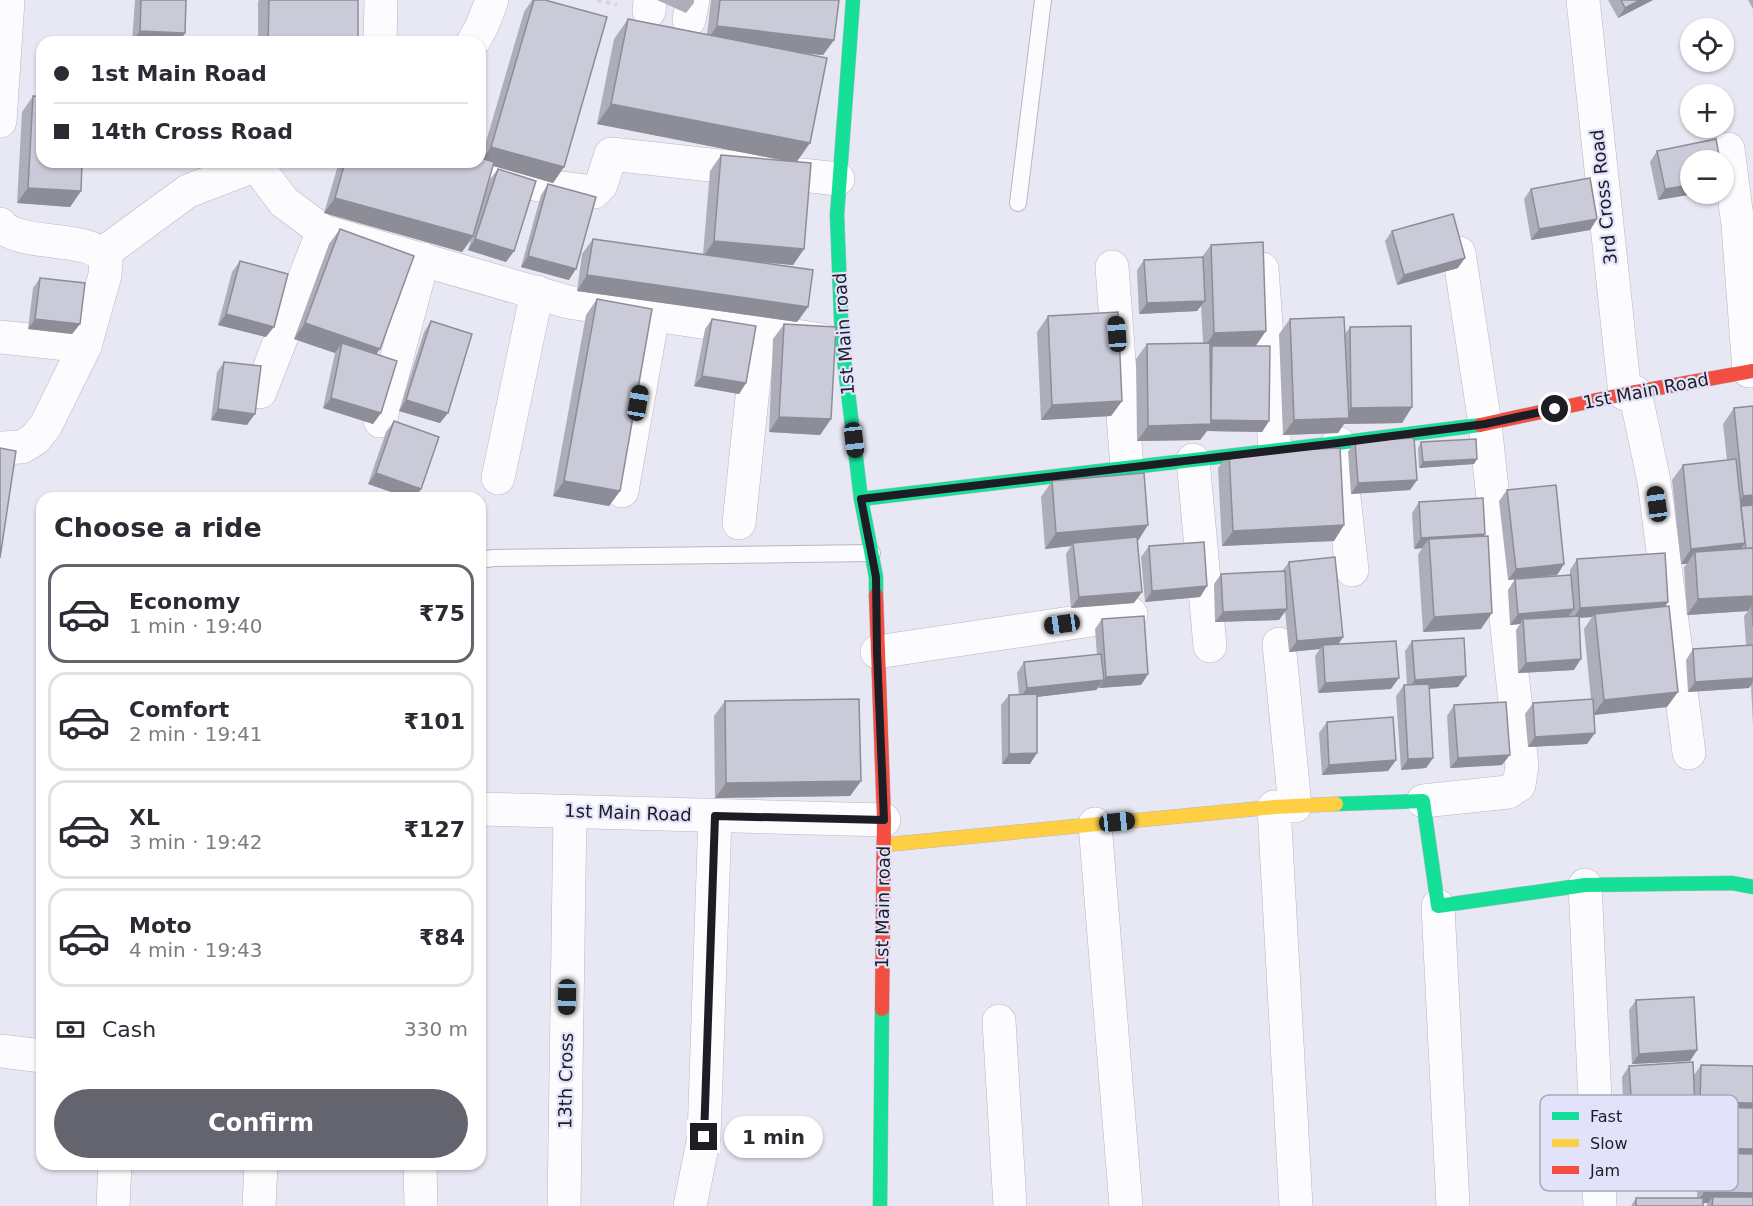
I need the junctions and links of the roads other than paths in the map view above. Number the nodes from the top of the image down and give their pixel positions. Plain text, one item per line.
1 (8, 0) edge
2 (381, 0) edge
3 (492, 0) edge
4 (853, 0) edge
5 (1043, 0) edge
6 (1583, 0) edge
7 (380, 36) edge
8 (476, 36) edge
9 (0, 122) edge
10 (1728, 149) dead end
11 (249, 168) edge
12 (263, 168) edge
13 (479, 168) edge
14 (838, 179) junction
15 (1018, 203) dead end
16 (0, 224) edge
17 (323, 231) junction
18 (1261, 249) edge
19 (1459, 253) edge
20 (102, 254) junction
21 (423, 260) junction
22 (1112, 267) dead end
23 (537, 292) junction
24 (653, 315) junction
25 (759, 331) junction
26 (0, 337) edge
27 (842, 343) junction
28 (85, 345) junction
29 (1751, 371) edge
30 (260, 392) edge
31 (1630, 393) junction
32 (380, 421) edge
33 (1485, 424) junction
34 (1338, 443) junction
35 (0, 448) edge
36 (1275, 450) junction
37 (1193, 460) junction
38 (1127, 468) junction
39 (498, 478) dead end
40 (622, 491) edge
41 (861, 499) junction
42 (739, 523) dead end
43 (872, 553) junction
44 (486, 559) edge
45 (1352, 570) dead end
46 (1131, 614) edge
47 (1279, 644) dead end
48 (1210, 646) dead end
49 (877, 652) junction
50 (1689, 753) dead end
51 (1423, 801) junction
52 (1285, 807) junction
53 (486, 809) edge
54 (570, 811) junction
55 (715, 816) junction
56 (1095, 824) junction
57 (884, 833) junction
58 (1585, 885) junction
59 (1753, 887) edge
60 (1438, 906) junction
61 (999, 1021) dead end
62 (0, 1051) edge
63 (36, 1055) edge
64 (1595, 1095) edge
65 (115, 1170) edge
66 (261, 1170) edge
67 (420, 1170) edge
68 (1599, 1191) edge
69 (113, 1206) edge
70 (259, 1206) edge
71 (421, 1206) edge
72 (564, 1206) edge
73 (690, 1206) edge
74 (880, 1206) edge
75 (1010, 1206) edge
76 (1126, 1206) edge
77 (1296, 1206) edge
78 (1453, 1206) edge
79 (1600, 1206) edge

1 - 9 street
2 - 7 street
3 - 8 street
4 - 14 street, 1st Main road
5 - 15 lane
6 - 31 street, 3rd Cross Road
10 - 29 street
11 - 20 street
12 - 17 street
13 - 14 street
14 - 27 street, 1st Main road
16 - 20 street
17 - 21 street
17 - 30 street
18 - 36 street
19 - 33 street
20 - 28 street
21 - 23 street
21 - 32 street
22 - 38 street
23 - 24 street
23 - 39 street
24 - 25 street
24 - 40 street
25 - 27 street
25 - 42 street
26 - 28 street
27 - 41 street, 1st Main road
28 - 35 street
29 - 31 street, 1st Main Road
31 - 33 street, 1st Main Road
31 - 50 street, 3rd Cross Road
33 - 34 street, 1st Main Road
33 - 51 street
34 - 36 street, 1st Main Road
34 - 45 street
36 - 37 street, 1st Main Road
37 - 38 street, 1st Main Road
37 - 48 street
38 - 41 street, 1st Main Road
41 - 43 street, 1st Main road
43 - 44 lane
43 - 49 street, 1st Main road
46 - 49 street
47 - 52 street
49 - 57 street, 1st Main road
51 - 52 street
51 - 60 street
52 - 56 street
52 - 77 street
53 - 54 street, 1st Main Road
54 - 55 street, 1st Main Road
54 - 72 street, 13th Cross
55 - 57 street, 1st Main Road
55 - 73 street
56 - 57 street
56 - 76 street
57 - 74 street, 1st Main road
58 - 59 street
58 - 60 street
58 - 64 street
60 - 78 street
61 - 75 street
62 - 63 street
65 - 69 street
66 - 70 street
67 - 71 street
68 - 79 street

